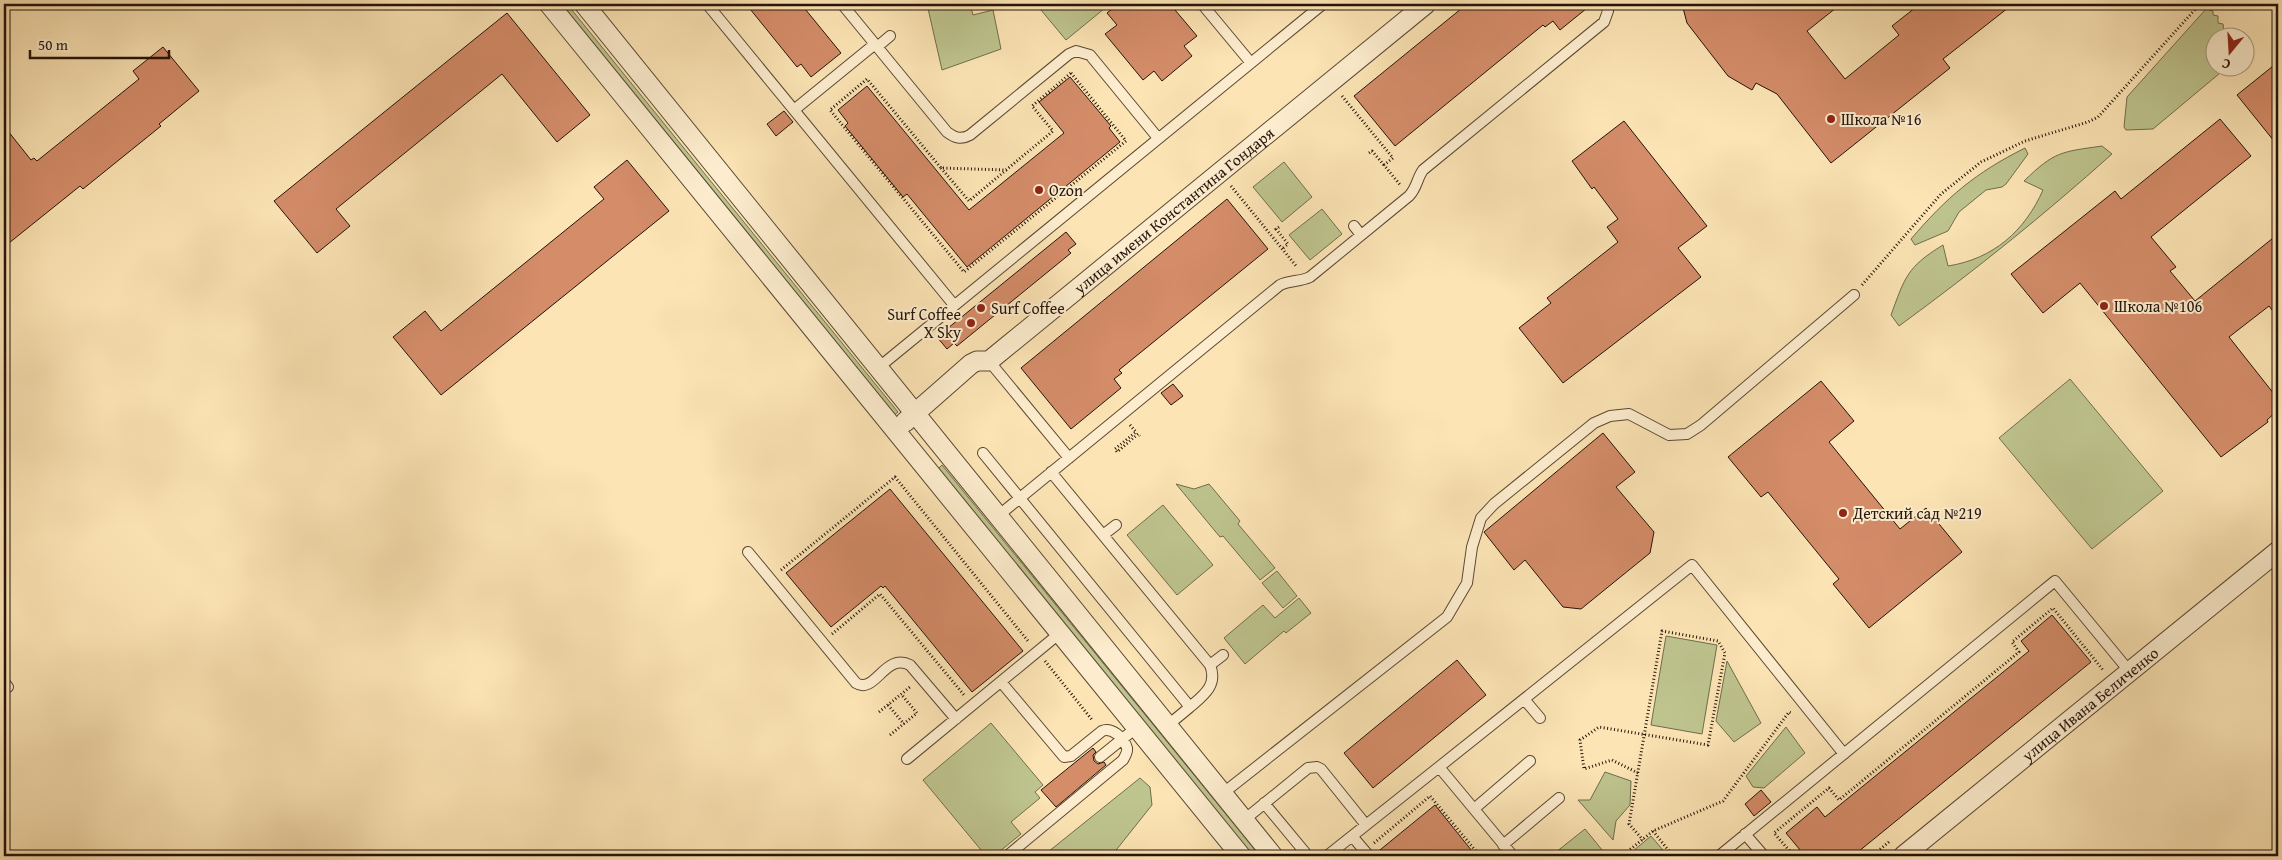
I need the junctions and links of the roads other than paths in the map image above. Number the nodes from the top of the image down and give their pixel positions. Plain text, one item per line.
1 (549, 4) edge
2 (584, 4) edge
3 (707, 4) edge
4 (842, 4) edge
5 (1202, 4) edge
6 (1323, 4) edge
7 (1426, 4) edge
8 (1605, 4) edge
9 (890, 36) dead end
10 (876, 45) junction
11 (1251, 63) junction
12 (794, 110) junction
13 (1158, 138) junction
14 (1354, 226) dead end
15 (1361, 235) junction
16 (1854, 295) road end
17 (954, 305) junction
18 (989, 361) junction
19 (878, 368) junction
20 (915, 414) junction
21 (896, 429) junction
22 (983, 453) dead end
23 (1069, 458) junction
24 (1051, 472) junction
25 (1020, 498) junction
26 (998, 516) junction
27 (1116, 525) dead end
28 (1103, 535) junction
29 (2278, 551) edge
30 (748, 552) dead end
31 (1060, 633) junction
32 (1223, 655) dead end
33 (1210, 665) junction
34 (2130, 672) junction
35 (1001, 682) junction
36 (1524, 698) junction
37 (1190, 707) junction
38 (1540, 718) dead end
39 (956, 719) junction
40 (1168, 726) junction
41 (1136, 728) junction
42 (1121, 740) junction
43 (1844, 754) junction
44 (1100, 757) dead end
45 (907, 760) dead end
46 (1530, 762) dead end
47 (1440, 767) junction
48 (1222, 794) junction
49 (1559, 798) dead end
50 (1264, 803) junction
51 (1474, 809) junction
52 (1244, 820) junction
53 (1366, 825) junction
54 (1745, 834) junction
55 (1352, 836) junction
56 (1503, 845) junction
57 (4, 853) edge
58 (1372, 854) edge
59 (7, 856) edge
60 (1007, 856) edge
61 (1241, 856) edge
62 (1273, 856) edge
63 (1308, 856) edge
64 (1328, 856) edge
65 (1513, 856) edge
66 (1719, 856) edge
67 (1764, 856) edge
68 (1903, 856) edge

1 - 21 street
2 - 19 street
3 - 12 lane
4 - 10 lane
5 - 11 lane
6 - 11 lane
7 - 18 street, улица имени Константина Гондаря
8 - 15 lane
9 - 10 lane
10 - 12 lane
10 - 13 lane
11 - 13 lane
12 - 17 lane
13 - 17 lane
14 - 15 lane
15 - 23 lane
16 - 48 lane
17 - 19 lane
18 - 20 street, улица имени Константина Гондаря
18 - 23 lane
19 - 20 street
20 - 21 street, улица имени Константина Гондаря
20 - 26 street
21 - 31 street
22 - 25 lane
23 - 24 lane
24 - 25 lane
24 - 28 lane
25 - 26 lane
25 - 37 lane
26 - 40 street
27 - 28 lane
28 - 33 lane
29 - 34 street, улица Ивана Беличенко
30 - 39 lane
31 - 35 lane
31 - 41 street
32 - 33 lane
33 - 37 lane
34 - 43 lane
34 - 68 street, улица Ивана Беличенко
35 - 39 lane
35 - 42 lane
36 - 38 lane
36 - 43 lane
36 - 47 lane
37 - 40 lane
39 - 45 lane
40 - 48 street
41 - 42 lane
41 - 61 street
42 - 44 lane
42 - 60 lane
43 - 54 lane
46 - 51 lane
47 - 51 lane
47 - 53 lane
48 - 52 street
49 - 56 lane
50 - 52 lane
50 - 53 lane
50 - 63 lane
51 - 56 lane
52 - 62 street
53 - 55 lane
54 - 66 lane
54 - 67 lane
55 - 58 lane
55 - 64 lane
56 - 65 lane
57 - 59 lane

